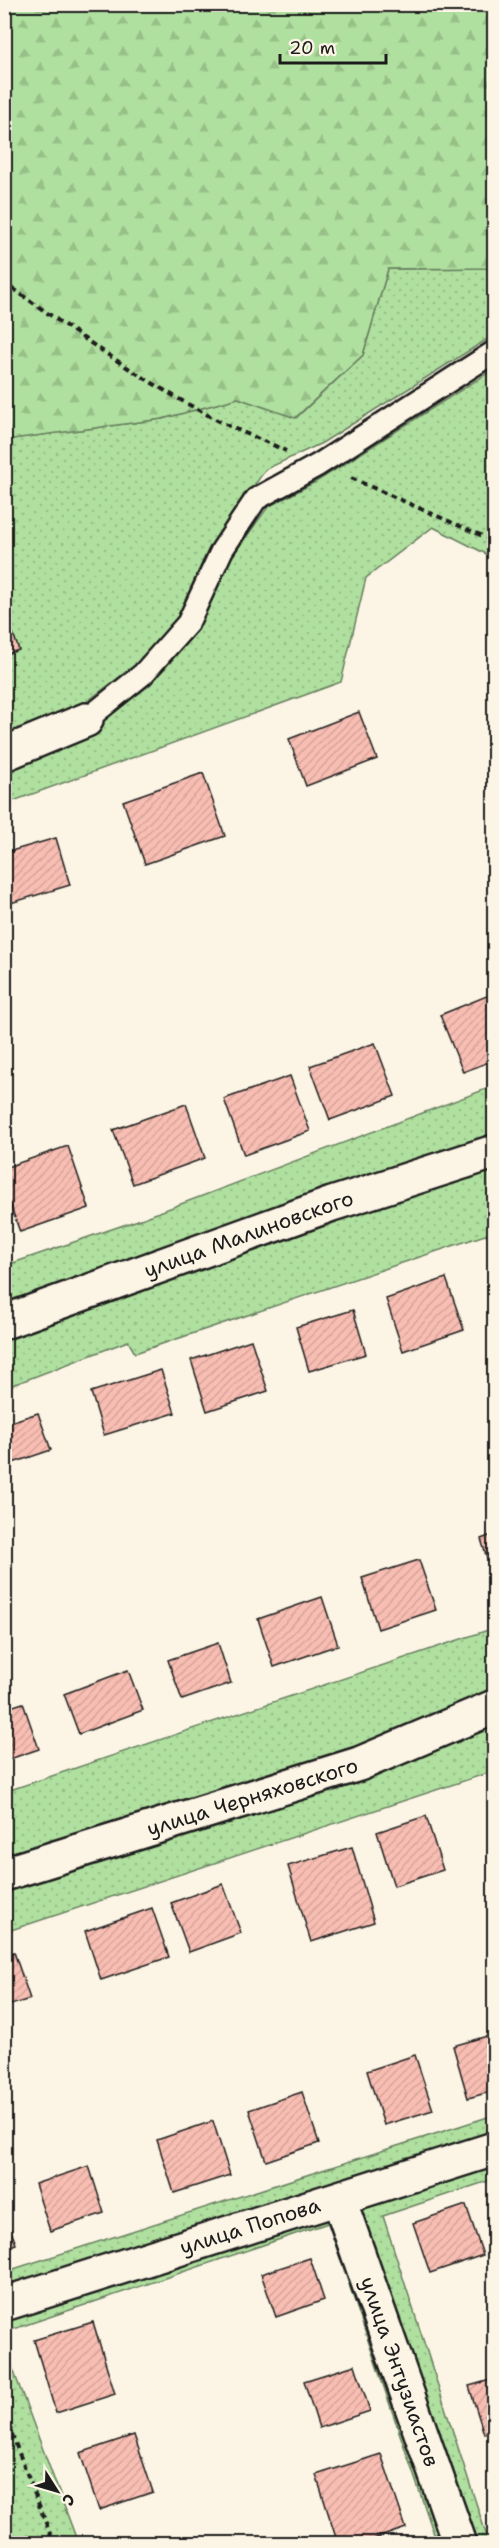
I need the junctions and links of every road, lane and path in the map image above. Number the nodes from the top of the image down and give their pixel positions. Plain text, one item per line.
1 (4, 282) edge
2 (495, 352) edge
3 (318, 465) junction
4 (495, 541) edge
5 (86, 720) joint
6 (4, 754) edge
7 (495, 1152) edge
8 (4, 1322) edge
9 (495, 1707) edge
10 (4, 1874) edge
11 (495, 2149) edge
12 (339, 2199) junction
13 (4, 2304) edge
14 (4, 2414) edge
15 (54, 2544) edge
16 (460, 2544) edge

1 - 3 path
2 - 3 lane
3 - 4 path
3 - 5 lane
5 - 6 street
7 - 8 street, улица Малиновского
9 - 10 street, улица Черняховского
11 - 12 street, улица Попова
12 - 13 street, улица Попова
12 - 16 street, улица Энтузиастов
14 - 15 path

